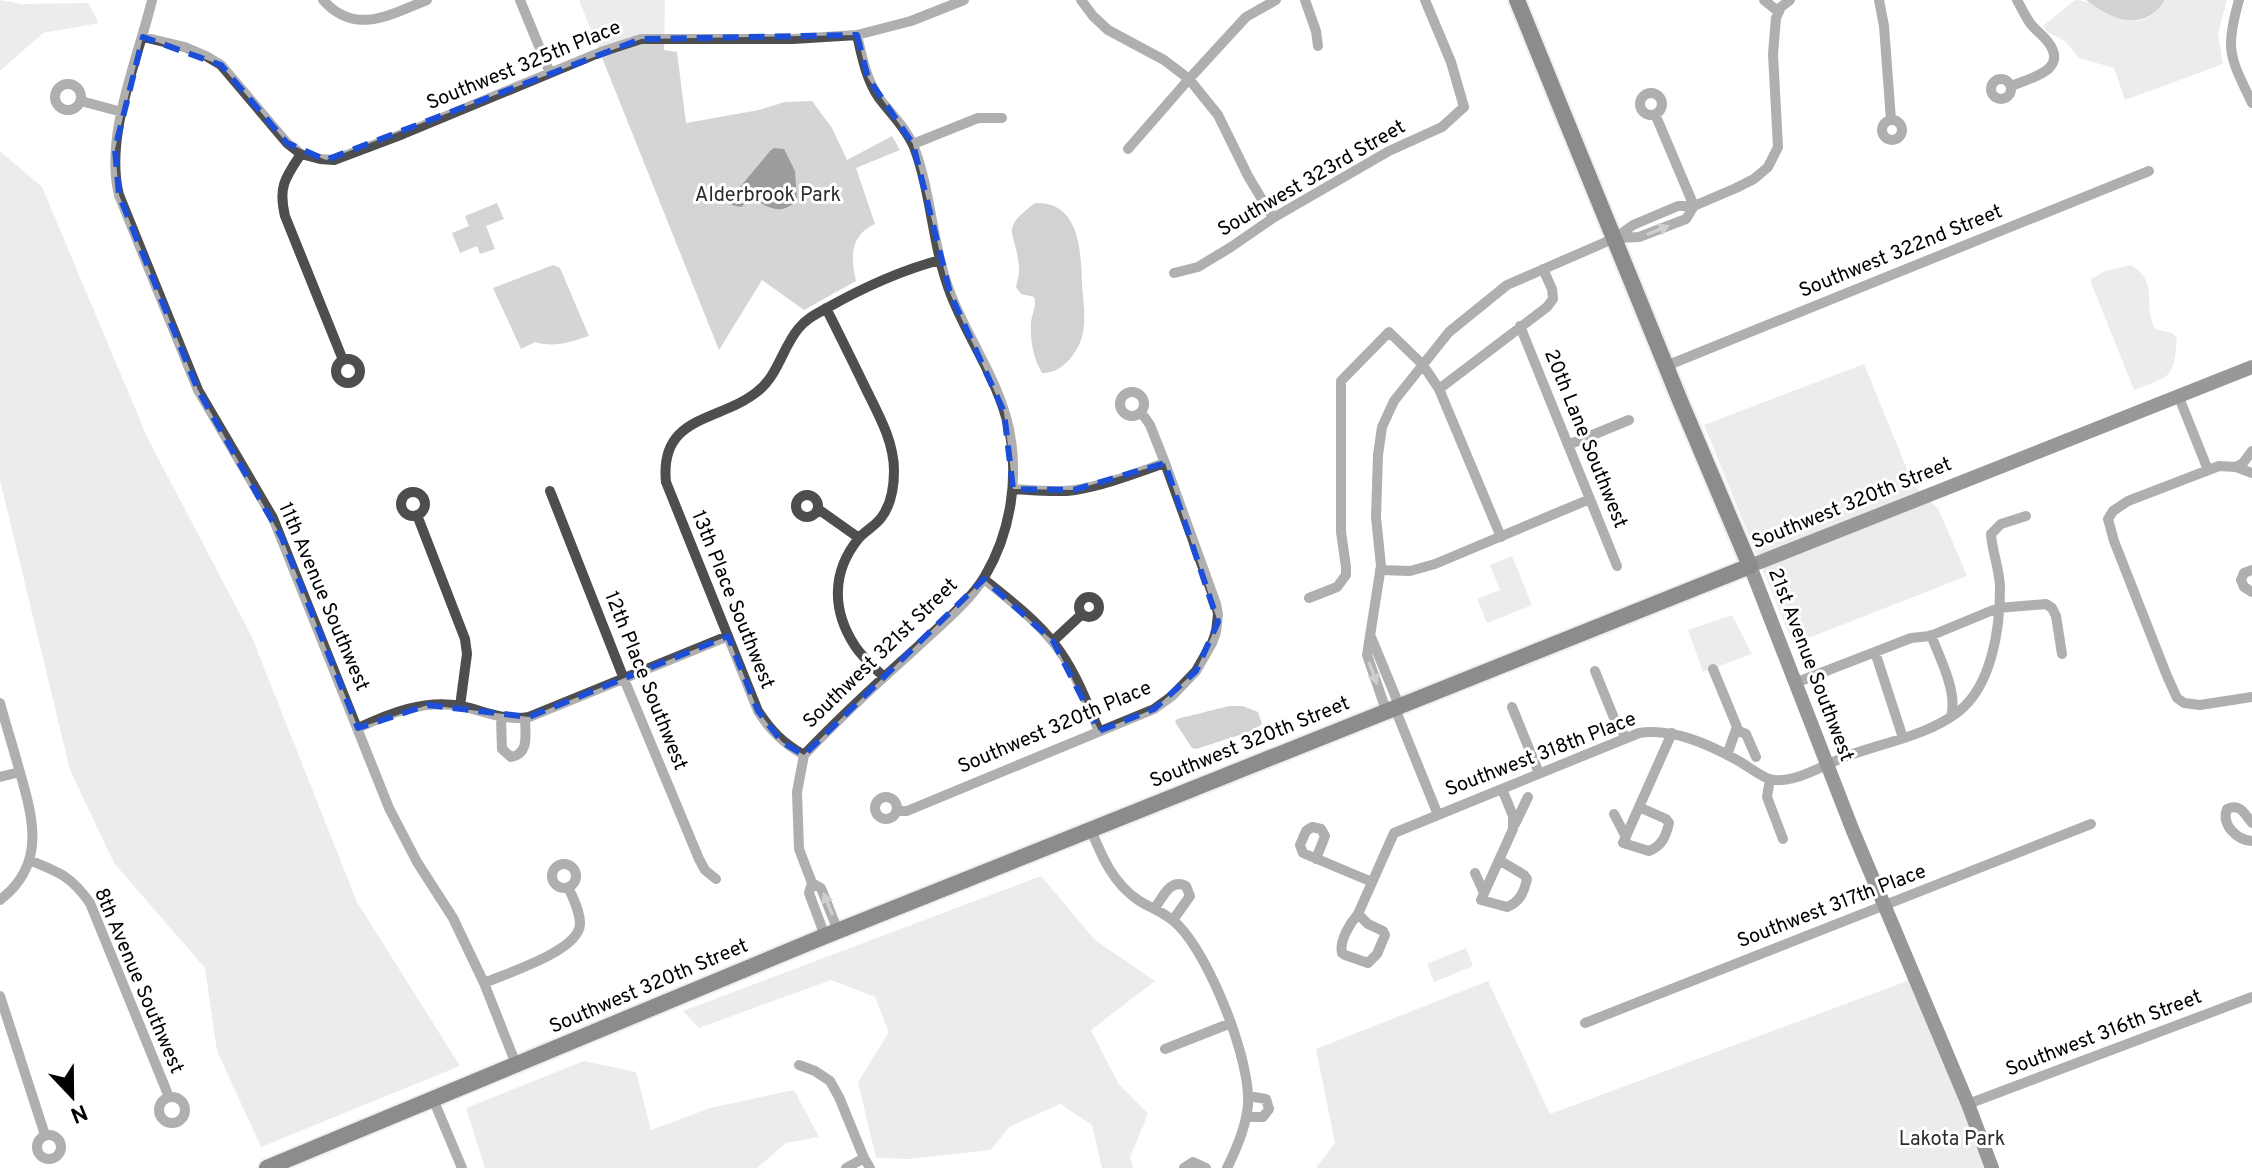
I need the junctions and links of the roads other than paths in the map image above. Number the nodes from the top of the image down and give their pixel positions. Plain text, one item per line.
1 (152, 0) edge
2 (323, 0) edge
3 (427, 0) edge
4 (520, 0) edge
5 (964, 0) edge
6 (1081, 0) edge
7 (1276, 0) edge
8 (1305, 0) edge
9 (1425, 0) edge
10 (1517, 0) edge
11 (1764, 0) edge
12 (1879, 0) edge
13 (2017, 0) edge
14 (2239, 0) edge
15 (948, 3) edge
16 (1783, 6) edge
17 (857, 35) junction
18 (143, 37) junction
19 (1318, 46) dead end
20 (550, 73) junction
21 (1189, 79) junction
22 (2011, 86) dead end
23 (81, 101) dead end
24 (2252, 103) edge
25 (122, 112) junction
26 (1655, 114) dead end
27 (1002, 118) dead end
28 (1891, 120) dead end
29 (913, 144) junction
30 (1128, 149) dead end
31 (301, 154) junction
32 (2149, 171) dead end
33 (1694, 206) junction
34 (1273, 218) junction
35 (1615, 238) junction
36 (940, 260) junction
37 (1543, 269) junction
38 (1174, 273) dead end
39 (826, 308) junction
40 (1520, 326) junction
41 (343, 360) dead end
42 (1423, 365) junction
43 (1666, 366) junction
44 (2252, 367) edge
45 (1439, 389) junction
46 (2178, 395) junction
47 (1141, 412) dead end
48 (1629, 420) dead end
49 (1568, 445) junction
50 (2252, 451) edge
51 (1165, 463) junction
52 (2236, 467) junction
53 (2208, 470) junction
54 (2252, 473) edge
55 (1013, 489) junction
56 (550, 491) dead end
57 (1590, 499) junction
58 (818, 509) dead end
59 (417, 515) dead end
60 (2026, 516) dead end
61 (1501, 537) junction
62 (859, 538) junction
63 (1617, 566) dead end
64 (1750, 566) junction
65 (1380, 570) junction
66 (2252, 570) edge
67 (984, 579) junction
68 (2252, 592) edge
69 (1309, 598) dead end
70 (1998, 608) junction
71 (1082, 614) dead end
72 (1931, 635) junction
73 (728, 636) junction
74 (1053, 641) junction
75 (1875, 652) junction
76 (2062, 654) dead end
77 (1713, 669) dead end
78 (1595, 671) dead end
79 (884, 677) junction
80 (624, 679) junction
81 (1795, 683) junction
82 (2252, 697) edge
83 (0, 703) edge
84 (460, 706) junction
85 (1393, 707) junction
86 (1512, 707) dead end
87 (1951, 717) junction
88 (501, 718) junction
89 (525, 718) junction
90 (358, 728) junction
91 (1736, 730) junction
92 (1099, 731) junction
93 (1672, 733) junction
94 (1625, 738) junction
95 (1903, 738) junction
96 (12, 745) junction
97 (0, 749) edge
98 (804, 755) junction
99 (1727, 755) junction
100 (1756, 757) dead end
101 (1828, 765) junction
102 (20, 772) junction
103 (1539, 773) junction
104 (0, 777) edge
105 (1770, 779) junction
106 (1502, 789) junction
107 (1528, 797) dead end
108 (1639, 807) junction
109 (897, 811) dead end
110 (1614, 814) dead end
111 (1438, 815) junction
112 (2252, 823) edge
113 (2091, 824) dead end
114 (1513, 829) junction
115 (1091, 830) junction
116 (1626, 837) junction
117 (1783, 839) dead end
118 (2252, 841) edge
119 (1316, 859) dead end
120 (29, 860) junction
121 (1499, 860) junction
122 (1475, 873) dead end
123 (716, 879) dead end
124 (1372, 882) junction
125 (568, 887) dead end
126 (1484, 893) junction
127 (4, 897) edge
128 (1884, 906) junction
129 (1155, 908) junction
130 (1358, 914) junction
131 (1173, 920) junction
132 (832, 933) junction
133 (484, 983) junction
134 (0, 996) edge
135 (2252, 997) edge
136 (1231, 1023) junction
137 (1585, 1023) dead end
138 (1165, 1049) dead end
139 (516, 1064) junction
140 (799, 1065) dead end
141 (1248, 1096) junction
142 (169, 1097) dead end
143 (433, 1099) junction
144 (1968, 1104) junction
145 (1246, 1117) junction
146 (45, 1135) dead end
147 (867, 1163) edge
148 (267, 1168) edge
149 (462, 1168) edge
150 (846, 1168) edge
151 (1184, 1168) edge
152 (1206, 1168) edge
153 (1227, 1168) edge
154 (1992, 1168) edge

1 - 18 street, 11th Avenue Southwest
2 - 3 street
4 - 20 street
5 - 15 street, Southwest 325th Place
6 - 21 street
7 - 21 street
8 - 19 street
9 - 34 street, Southwest 323rd Street
10 - 35 main road, 21st Avenue Southwest
11 - 16 street
12 - 28 street
13 - 22 street
14 - 24 street
15 - 17 street, Southwest 325th Place
16 - 33 street
17 - 20 street, Southwest 325th Place
17 - 29 street, Southwest 321st Street
18 - 25 street, 11th Avenue Southwest
18 - 31 street
20 - 31 street, Southwest 325th Place
21 - 30 street
21 - 34 street
23 - 25 street
25 - 90 street, 11th Avenue Southwest
26 - 33 street
27 - 29 street
29 - 36 street, Southwest 321st Street
31 - 41 street
32 - 43 street, Southwest 322nd Street
33 - 35 street
34 - 38 street, Southwest 323rd Street
35 - 37 street
35 - 43 main road, 21st Avenue Southwest
36 - 39 street
36 - 55 street, Southwest 321st Street
37 - 40 street
37 - 42 street
39 - 62 street
39 - 73 street, 13th Place Southwest
40 - 45 street
40 - 49 street, 20th Lane Southwest
42 - 45 street
42 - 65 street
42 - 69 street
43 - 64 main road, 21st Avenue Southwest
44 - 46 main road, Southwest 320th Street
45 - 61 street
46 - 53 street
46 - 64 main road, Southwest 320th Street
47 - 51 street
48 - 49 street
49 - 57 street, 20th Lane Southwest
50 - 52 street
51 - 55 street
51 - 92 street, Southwest 320th Place
52 - 53 street
52 - 54 street
53 - 82 street
55 - 67 street, Southwest 321st Street
56 - 80 street, 12th Place Southwest
57 - 61 street
57 - 63 street, 20th Lane Southwest
58 - 62 street
59 - 84 street
60 - 70 street
61 - 65 street
62 - 79 street
64 - 81 main road, 21st Avenue Southwest
64 - 85 main road, Southwest 320th Street
65 - 85 street
66 - 68 street
67 - 74 street
67 - 79 street, Southwest 321st Street
70 - 72 street
70 - 76 street
70 - 87 street
71 - 74 street
72 - 75 street
72 - 87 street
73 - 80 street
73 - 98 street, 13th Place Southwest
74 - 92 street
75 - 81 street
75 - 95 street
77 - 91 street
78 - 94 street
79 - 98 street, Southwest 321st Street
80 - 89 street
80 - 123 street, 12th Place Southwest
81 - 101 main road, 21st Avenue Southwest
83 - 96 street
84 - 88 street
84 - 90 street
85 - 111 street
85 - 115 main road, Southwest 320th Street
86 - 103 street
87 - 95 street
88 - 89 street
88 - 89 street
90 - 133 street, 11th Avenue Southwest
91 - 99 street
91 - 100 street
92 - 109 street, Southwest 320th Place
93 - 94 street, Southwest 318th Place
93 - 99 street, Southwest 318th Place
93 - 108 street
94 - 103 street, Southwest 318th Place
95 - 101 street
96 - 97 street
96 - 102 street
98 - 132 street
99 - 105 street, Southwest 318th Place
101 - 105 street
101 - 128 main road, 21st Avenue Southwest
102 - 104 street
102 - 120 street
103 - 106 street, Southwest 318th Place
105 - 117 street
106 - 111 street, Southwest 318th Place
106 - 114 street
107 - 114 street
108 - 116 street
108 - 116 street
110 - 116 street
111 - 124 street, Southwest 318th Place
112 - 118 street
113 - 128 street, Southwest 317th Place
114 - 121 street
115 - 129 street
115 - 132 main road, Southwest 320th Street
119 - 124 street
120 - 127 street
120 - 142 street, 8th Avenue Southwest
121 - 126 street
121 - 126 street
122 - 126 street
124 - 130 street, Southwest 318th Place
125 - 133 street
128 - 137 street, Southwest 317th Place
128 - 144 main road, 21st Avenue Southwest
129 - 131 street
129 - 131 street
130 - 130 street, Southwest 318th Place
131 - 136 street
132 - 139 main road, Southwest 320th Street
133 - 139 street, 11th Avenue Southwest
134 - 146 street
135 - 144 street, Southwest 316th Street
136 - 138 street
136 - 141 street
139 - 143 main road, Southwest 320th Street
140 - 147 street
141 - 145 street
141 - 145 street
143 - 148 main road, Southwest 320th Street
143 - 149 street
144 - 154 main road, 21st Avenue Southwest
145 - 153 street
147 - 150 street
151 - 152 street

